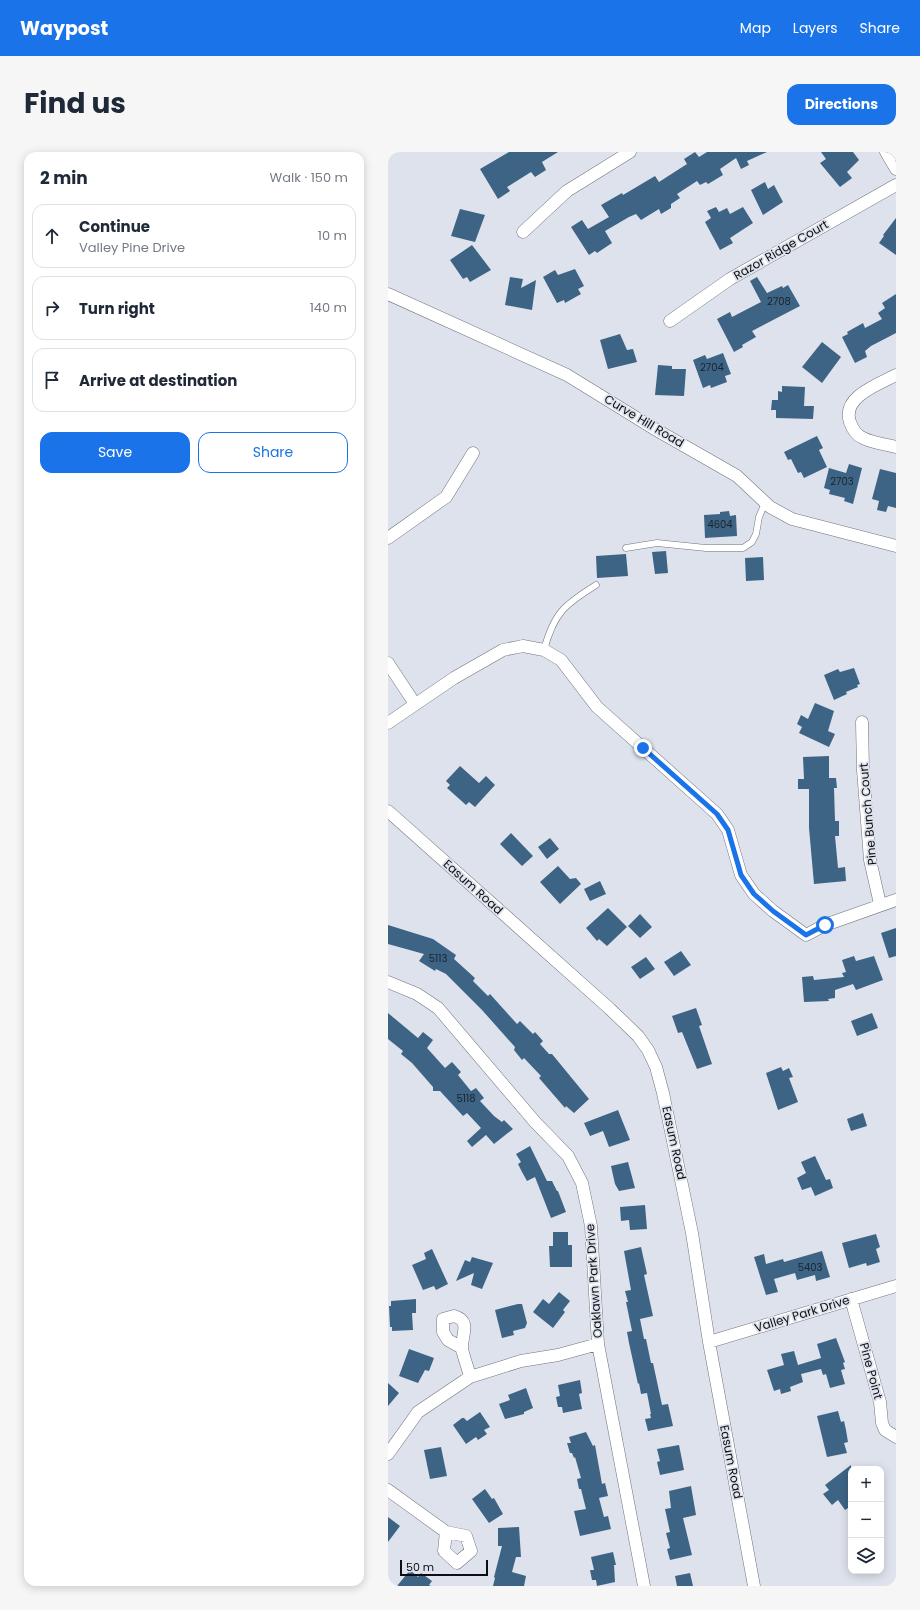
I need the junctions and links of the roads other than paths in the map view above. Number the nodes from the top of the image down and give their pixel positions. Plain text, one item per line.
1 (630, 152) edge
2 (886, 152) edge
3 (896, 169) edge
4 (896, 185) edge
5 (523, 232) dead end
6 (388, 294) edge
7 (670, 321) dead end
8 (896, 375) edge
9 (896, 447) edge
10 (473, 453) dead end
11 (765, 503) junction
12 (388, 538) edge
13 (896, 546) edge
14 (626, 548) dead end
15 (596, 585) dead end
16 (544, 650) junction
17 (388, 663) edge
18 (415, 704) junction
19 (862, 722) dead end
20 (388, 723) edge
21 (388, 811) edge
22 (896, 900) edge
23 (880, 904) junction
24 (388, 982) edge
25 (896, 1286) edge
26 (851, 1300) junction
27 (709, 1342) junction
28 (598, 1344) junction
29 (462, 1348) dead end
30 (470, 1377) junction
31 (896, 1436) edge
32 (388, 1454) edge
33 (388, 1490) edge
34 (446, 1532) dead end
35 (644, 1586) edge
36 (754, 1586) edge

1 - 5 street
2 - 3 street
4 - 7 street, Razor Ridge Court
6 - 11 street, Curve Hill Road
8 - 9 street
10 - 12 street
11 - 13 street, Curve Hill Road
11 - 14 lane
15 - 16 lane
16 - 18 street
16 - 23 street
17 - 18 street
18 - 20 street
19 - 23 street, Pine Bunch Court
21 - 27 street, Easum Road
22 - 23 street
24 - 28 street, Oaklawn Park Drive
25 - 26 street, Valley Park Drive
26 - 27 street, Valley Park Drive
26 - 31 street, Pine Point
27 - 36 street, Easum Road
28 - 30 street
28 - 35 street, Oaklawn Park Drive
29 - 30 street
30 - 32 street
33 - 34 street

